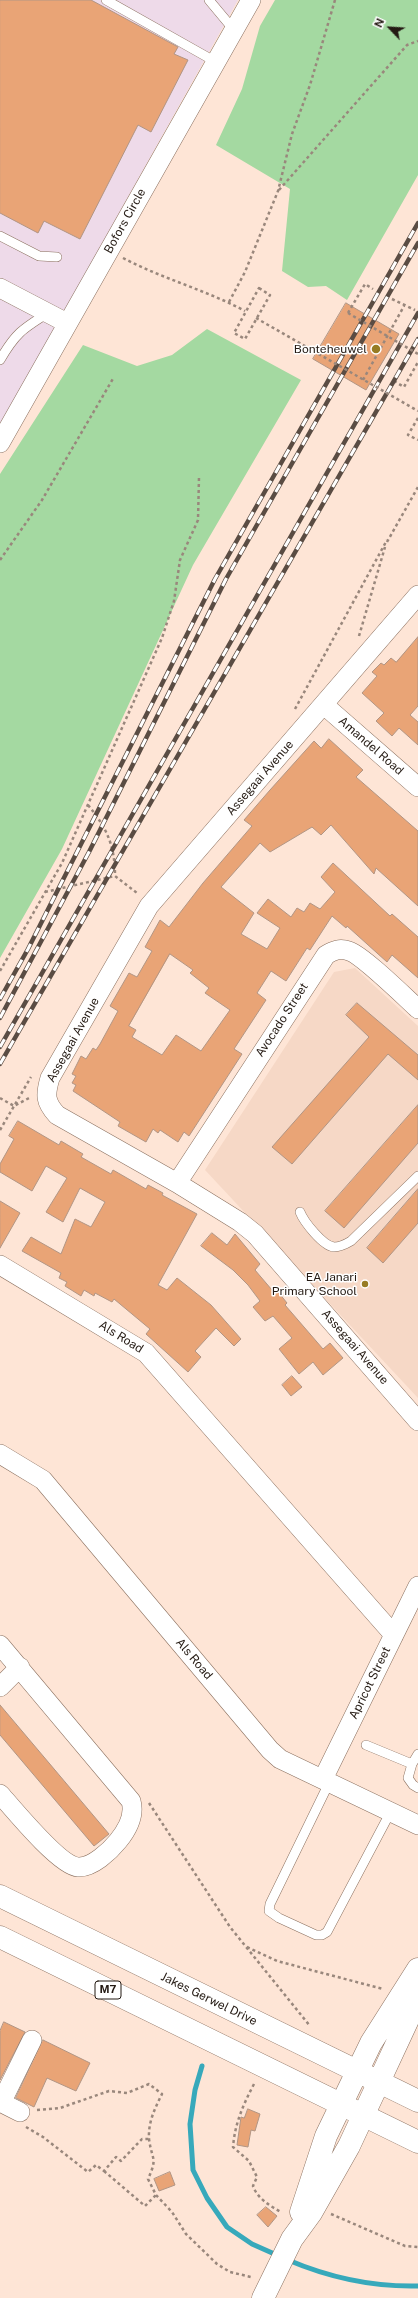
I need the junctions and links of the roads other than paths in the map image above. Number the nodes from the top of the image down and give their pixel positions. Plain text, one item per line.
1 (106, 0) edge
2 (209, 0) edge
3 (251, 0) edge
4 (234, 30) junction
5 (216, 62) junction
6 (0, 236) edge
7 (57, 257) dead end
8 (0, 288) edge
9 (48, 313) junction
10 (67, 323) junction
11 (0, 360) edge
12 (0, 442) edge
13 (418, 595) edge
14 (324, 704) junction
15 (418, 787) edge
16 (418, 1009) edge
17 (418, 1176) edge
18 (177, 1183) junction
19 (300, 1212) dead end
20 (0, 1265) edge
21 (418, 1421) edge
22 (0, 1454) edge
23 (418, 1586) edge
24 (394, 1635) junction
25 (0, 1644) edge
26 (20, 1668) junction
27 (0, 1687) edge
28 (366, 1745) dead end
29 (418, 1754) edge
30 (412, 1764) junction
31 (326, 1781) junction
32 (418, 1788) edge
33 (0, 1794) edge
34 (390, 1812) junction
35 (418, 1825) edge
36 (0, 1896) edge
37 (0, 1937) edge
38 (418, 1969) edge
39 (418, 1998) edge
40 (32, 2040) dead end
41 (357, 2072) junction
42 (380, 2083) junction
43 (418, 2101) edge
44 (1, 2102) edge
45 (342, 2105) junction
46 (364, 2116) junction
47 (20, 2118) road end
48 (418, 2142) edge
49 (292, 2239) junction
50 (261, 2287) edge

1 - 5 lane
2 - 4 lane
3 - 4 street, Bofors Circle
4 - 5 street, Bofors Circle
5 - 10 street, Bofors Circle
6 - 7 lane
8 - 9 street
9 - 10 street
9 - 11 lane
10 - 12 street, Bofors Circle
13 - 14 street, Assegaai Avenue
14 - 15 street, Amandel Road
14 - 18 street, Assegaai Avenue
16 - 18 street, Avocado Street
17 - 19 lane
18 - 21 street, Assegaai Avenue
20 - 24 street, Als Road
22 - 31 street, Als Road
23 - 24 street, Apricot Street
24 - 31 street, Apricot Street
25 - 26 street
26 - 27 street
26 - 33 street
28 - 30 lane
29 - 30 lane
30 - 32 lane
31 - 34 street, Als Road
31 - 34 lane
34 - 35 street, Als Road
36 - 41 main road, Jakes Gerwel Drive
37 - 45 main road, M7
38 - 41 main road
39 - 42 main road
40 - 44 street
41 - 42 main road, Jakes Gerwel Drive
41 - 45 main road
42 - 43 main road, Jakes Gerwel Drive
42 - 46 main road
44 - 47 street
45 - 46 main road, M7
45 - 49 main road
46 - 48 main road, M7
46 - 49 main road
49 - 50 main road

